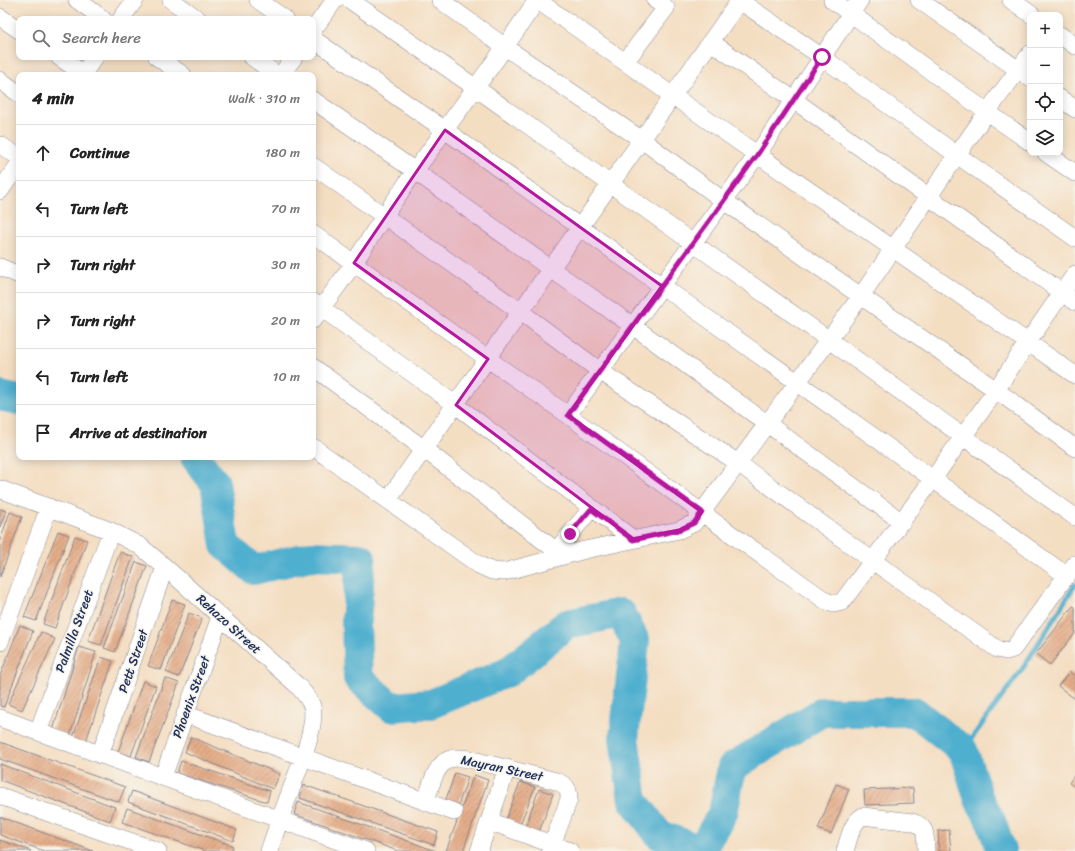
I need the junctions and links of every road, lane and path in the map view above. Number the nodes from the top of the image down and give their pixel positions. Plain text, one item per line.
1 (77, 0) edge
2 (135, 0) edge
3 (171, 0) edge
4 (258, 0) edge
5 (335, 0) edge
6 (350, 0) edge
7 (440, 0) edge
8 (740, 0) edge
9 (832, 0) edge
10 (919, 0) edge
11 (1011, 0) edge
12 (665, 3) edge
13 (856, 7) edge
14 (1028, 12) edge
15 (99, 16) edge
16 (123, 16) edge
17 (194, 16) edge
18 (281, 16) edge
19 (0, 17) edge
20 (316, 26) edge
21 (16, 28) edge
22 (1063, 37) edge
23 (316, 41) edge
24 (711, 42) junction
25 (1075, 46) edge
26 (505, 47) junction
27 (822, 57) junction
28 (63, 60) edge
29 (93, 60) edge
30 (161, 60) edge
31 (256, 60) edge
32 (292, 60) edge
33 (625, 62) junction
34 (1027, 64) edge
35 (80, 72) edge
36 (86, 72) edge
37 (179, 72) edge
38 (273, 72) edge
39 (283, 72) edge
40 (1024, 74) edge
41 (0, 80) edge
42 (476, 88) junction
43 (16, 92) edge
44 (673, 96) junction
45 (794, 100) junction
46 (1063, 100) edge
47 (316, 102) edge
48 (1075, 109) edge
49 (987, 112) junction
50 (445, 130) junction
51 (642, 140) junction
52 (1027, 140) edge
53 (0, 145) edge
54 (16, 155) edge
55 (757, 155) junction
56 (957, 155) junction
57 (1050, 156) edge
58 (16, 168) edge
59 (316, 168) edge
60 (415, 171) junction
61 (1075, 173) edge
62 (611, 184) junction
63 (0, 191) edge
64 (929, 197) junction
65 (724, 200) junction
66 (384, 216) junction
67 (580, 228) junction
68 (316, 236) edge
69 (1075, 238) edge
70 (692, 244) junction
71 (893, 249) junction
72 (354, 263) junction
73 (0, 267) edge
74 (551, 270) junction
75 (16, 274) edge
76 (1075, 274) edge
77 (662, 286) junction
78 (861, 296) junction
79 (1068, 298) edge
80 (316, 310) edge
81 (521, 312) junction
82 (632, 326) junction
83 (829, 340) junction
84 (1028, 342) junction
85 (488, 360) junction
86 (316, 369) edge
87 (600, 371) junction
88 (1075, 375) edge
89 (797, 383) junction
90 (996, 390) junction
91 (456, 405) junction
92 (568, 415) junction
93 (767, 423) junction
94 (963, 437) junction
95 (1075, 448) edge
96 (316, 449) edge
97 (424, 449) junction
98 (738, 463) junction
99 (933, 479) junction
100 (0, 489) edge
101 (388, 500) junction
102 (49, 507) junction
103 (591, 509) junction
104 (702, 512) junction
105 (1075, 517) edge
106 (902, 522) junction
107 (111, 531) junction
108 (633, 540) junction
109 (559, 553) junction
110 (873, 561) junction
111 (166, 567) junction
112 (1071, 570) edge
113 (220, 617) junction
114 (0, 642) edge
115 (185, 714) junction
116 (0, 718) edge
117 (38, 732) junction
118 (100, 754) junction
119 (303, 757) junction
120 (507, 768) junction
121 (163, 777) junction
122 (0, 796) edge
123 (426, 802) junction
124 (454, 812) dead end
125 (280, 820) junction
126 (489, 821) junction
127 (551, 848) edge
128 (158, 851) edge
129 (268, 851) edge
130 (366, 851) edge
131 (479, 851) edge
132 (570, 851) edge
133 (845, 851) edge
134 (926, 851) edge

1 - 15 street
2 - 16 street
3 - 17 street
4 - 18 street
5 - 20 street
6 - 42 street
7 - 26 street
8 - 24 street
8 - 27 street
9 - 13 street
10 - 40 street
11 - 14 street
12 - 33 street
13 - 27 street
13 - 49 street
19 - 21 street
22 - 25 street
23 - 50 street
24 - 44 street
24 - 45 street
26 - 33 street
26 - 42 street
26 - 51 street
27 - 45 street
27 - 56 street
28 - 35 street
29 - 36 street
30 - 37 street
31 - 38 street
32 - 39 street
33 - 44 street
34 - 40 street
40 - 49 street
41 - 43 street
42 - 50 street
42 - 62 street
44 - 51 street
44 - 55 street
45 - 55 street
45 - 64 street
46 - 48 street
47 - 60 street
49 - 52 street
49 - 56 street
50 - 60 street
50 - 67 street
51 - 62 street
51 - 65 street
53 - 54 street
55 - 65 street
55 - 71 street
56 - 64 street
56 - 69 street
57 - 61 street
58 - 63 street
59 - 66 street
60 - 66 street
60 - 74 street
62 - 67 street
62 - 70 street
64 - 71 street
64 - 79 street
65 - 70 street
65 - 78 street
66 - 72 street
66 - 81 street
67 - 74 street
67 - 77 street
68 - 72 street
70 - 77 street
70 - 83 street
71 - 78 street
71 - 84 street
72 - 80 street
72 - 85 street
73 - 75 street
74 - 81 street
74 - 82 street
76 - 79 street
77 - 82 street
77 - 89 street
78 - 83 street
78 - 90 street
79 - 84 street
80 - 91 street
81 - 85 street
81 - 87 street
82 - 87 street
82 - 93 street
83 - 89 street
83 - 94 street
84 - 88 street
84 - 90 street
85 - 91 street
85 - 92 street
86 - 97 street
87 - 92 street
87 - 98 street
89 - 93 street
89 - 99 street
90 - 94 street
90 - 95 street
91 - 97 street
91 - 103 street
92 - 104 street
93 - 98 street
93 - 106 street
94 - 99 street
94 - 105 street
96 - 101 street
97 - 101 street
97 - 109 street
98 - 104 street
98 - 110 street
99 - 106 street
99 - 112 street
100 - 102 street, Rehazo Street
101 - 109 street
102 - 107 street, Rehazo Street
102 - 114 street
103 - 108 street
103 - 109 street
104 - 108 street
104 - 110 street
106 - 110 street
107 - 111 street, Rehazo Street
107 - 117 street, Palmilla Street
108 - 109 street
110 - 112 street
111 - 113 street, Rehazo Street
111 - 118 street, Pett Street
113 - 115 street, Phoenix Street
113 - 119 street, Rehazo Street
115 - 119 street
115 - 121 street, Phoenix Street
116 - 117 street
117 - 118 street
118 - 121 street
119 - 123 street
119 - 125 street, Rehazo Street
120 - 123 street, Mayran Street
120 - 126 street
120 - 127 street, Mayran Street
121 - 125 street
122 - 128 street
123 - 124 street
125 - 129 street, Rehazo Street
125 - 130 street
126 - 127 street
126 - 131 street
127 - 132 street
133 - 134 street

